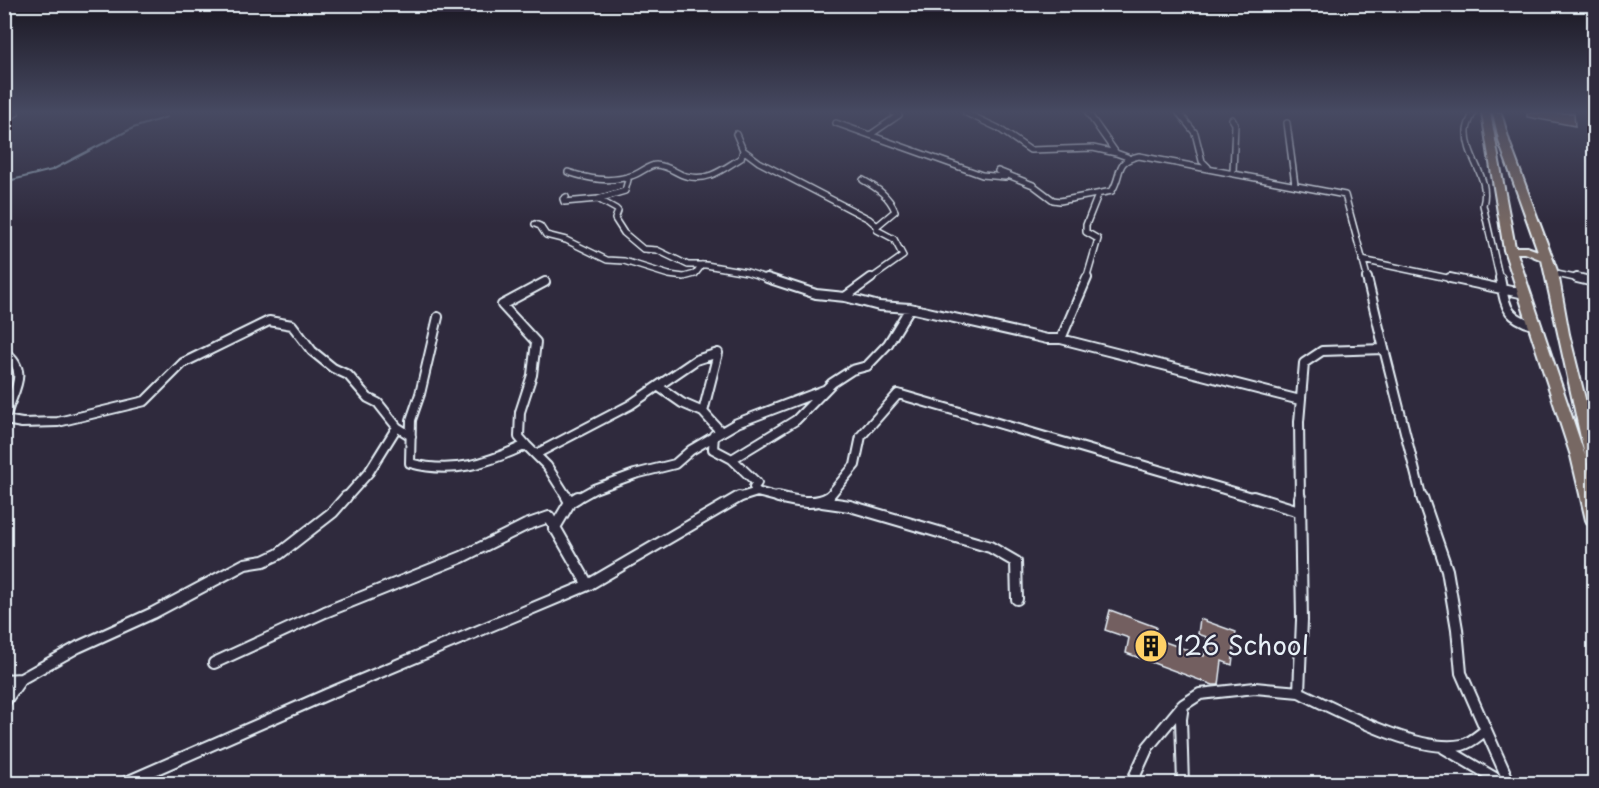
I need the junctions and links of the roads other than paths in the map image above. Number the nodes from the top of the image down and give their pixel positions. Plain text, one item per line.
1 (743, 150) joint
2 (911, 150) edge
3 (1030, 150) edge
4 (1064, 150) edge
5 (1101, 150) edge
6 (1114, 150) edge
7 (1200, 150) edge
8 (1234, 150) edge
9 (1290, 150) edge
10 (1471, 150) edge
11 (1492, 150) edge
12 (1507, 150) edge
13 (1116, 153) junction
14 (1126, 158) junction
15 (1208, 167) junction
16 (998, 171) dead end
17 (568, 172) dead end
18 (1233, 172) junction
19 (624, 178) junction
20 (863, 180) dead end
21 (1017, 180) junction
22 (1294, 185) junction
23 (1098, 195) junction
24 (566, 197) dead end
25 (598, 199) junction
26 (535, 224) dead end
27 (877, 226) junction
28 (1507, 236) junction
29 (1542, 244) junction
30 (1510, 250) junction
31 (1546, 258) junction
32 (1362, 260) junction
33 (702, 265) junction
34 (1552, 273) junction
35 (545, 282) dead end
36 (1594, 282) edge
37 (1501, 288) junction
38 (1525, 294) junction
39 (845, 297) junction
40 (910, 308) junction
41 (438, 317) dead end
42 (1536, 326) junction
43 (1061, 339) junction
44 (1385, 349) junction
45 (4, 352) edge
46 (659, 387) junction
47 (827, 388) junction
48 (1300, 400) junction
49 (704, 412) junction
50 (397, 427) junction
51 (718, 434) junction
52 (411, 436) junction
53 (526, 445) junction
54 (536, 454) junction
55 (732, 459) junction
56 (1594, 462) edge
57 (757, 492) junction
58 (570, 502) junction
59 (822, 502) junction
60 (1299, 511) junction
61 (1594, 520) edge
62 (554, 529) junction
63 (588, 585) junction
64 (1017, 599) dead end
65 (214, 663) dead end
66 (21, 679) junction
67 (4, 680) edge
68 (1299, 692) junction
69 (4, 703) edge
70 (1183, 705) junction
71 (1486, 730) junction
72 (1443, 747) junction
73 (122, 783) edge
74 (1131, 783) edge
75 (1183, 783) edge
76 (1505, 783) edge
77 (1510, 783) edge

1 - 19 street
1 - 27 street
2 - 21 street
3 - 4 street
5 - 13 street
6 - 13 street
7 - 15 street
8 - 18 street
9 - 22 street
10 - 37 street
11 - 28 highway
12 - 29 highway
13 - 14 street
14 - 15 street
14 - 23 street
15 - 18 street
16 - 21 street
17 - 19 street
18 - 22 street
19 - 25 street
20 - 27 street
21 - 23 street
22 - 32 street
23 - 43 street
24 - 25 street
25 - 33 street
26 - 33 street
27 - 39 street
28 - 29 highway
28 - 30 highway
29 - 31 highway
30 - 31 highway
30 - 38 highway
31 - 34 highway
32 - 37 street
32 - 44 street
33 - 39 street
34 - 36 street
34 - 56 highway
35 - 53 street
37 - 38 street
37 - 42 street
38 - 42 highway
39 - 40 street
40 - 43 street
40 - 47 street
41 - 52 street
42 - 61 highway
43 - 48 street
44 - 48 street
44 - 71 street
45 - 50 street
46 - 49 street
46 - 49 street
46 - 54 street
47 - 51 street
47 - 55 street
48 - 60 street
49 - 51 street
50 - 52 street
50 - 66 street
51 - 55 street
51 - 58 street
52 - 53 street
53 - 54 street
54 - 58 street
55 - 57 street
57 - 59 street
57 - 63 street
58 - 62 street
59 - 60 street
59 - 64 street
60 - 68 street
62 - 63 street
62 - 65 street
63 - 73 street
66 - 67 street
66 - 69 street
68 - 70 street
68 - 72 street
70 - 74 street
70 - 75 street
71 - 72 street
71 - 77 street
72 - 76 street

